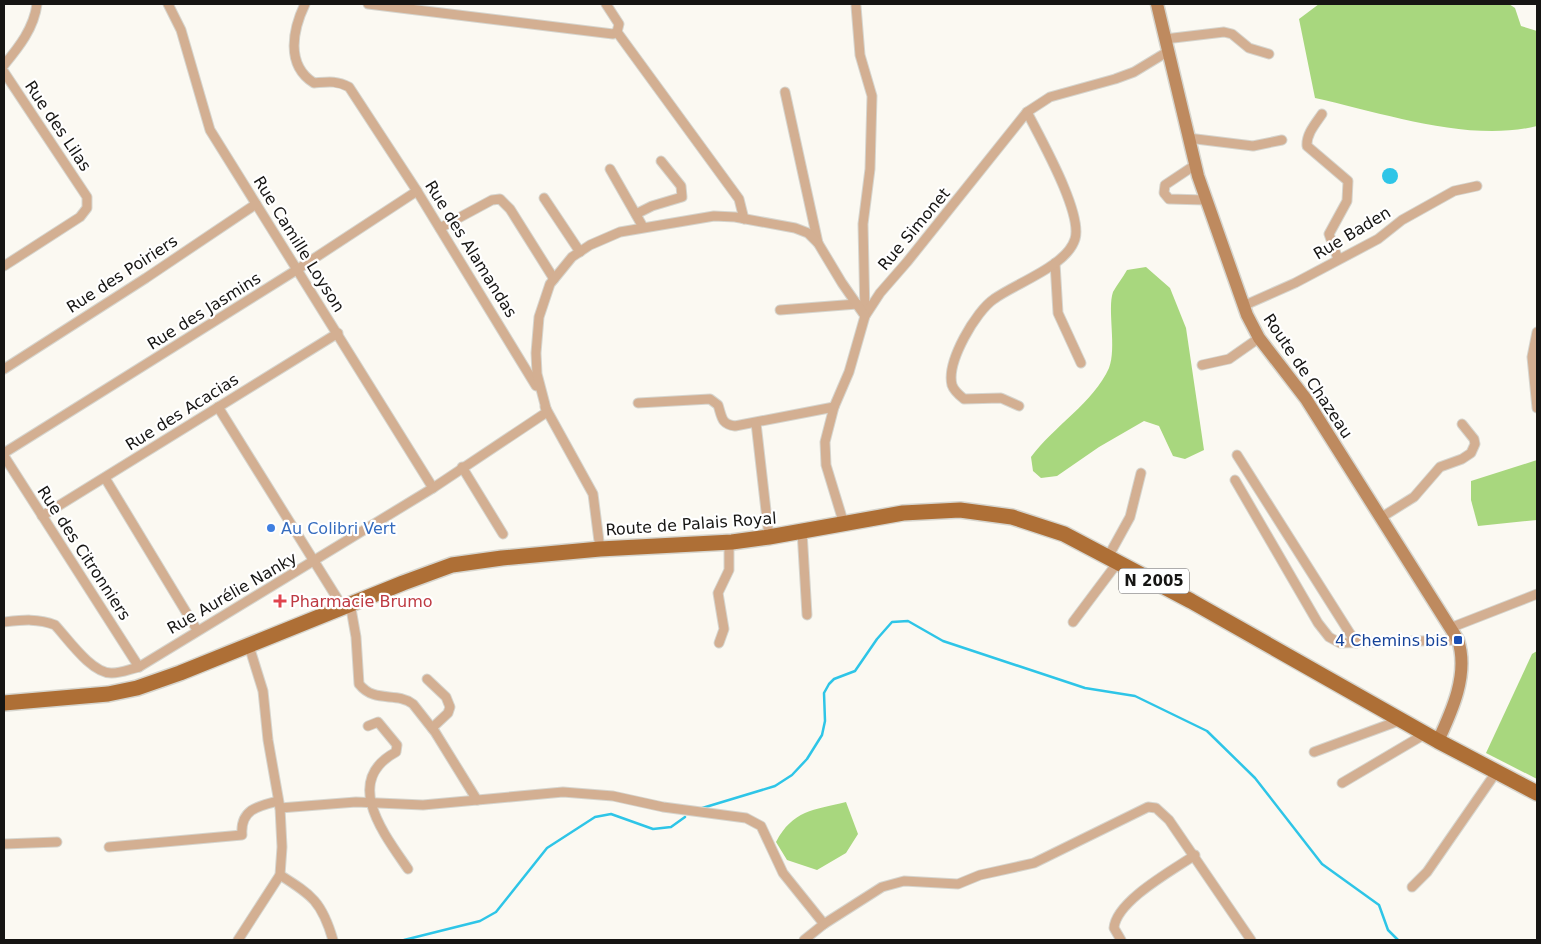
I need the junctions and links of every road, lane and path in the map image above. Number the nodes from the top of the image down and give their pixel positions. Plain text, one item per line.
1 (37, 4) edge
2 (168, 4) edge
3 (305, 4) edge
4 (368, 4) edge
5 (606, 4) edge
6 (1157, 4) edge
7 (856, 6) dead end
8 (613, 33) junction
9 (1165, 39) junction
10 (1167, 52) junction
11 (1269, 54) dead end
12 (4, 65) edge
13 (4, 72) edge
14 (786, 92) dead end
15 (1027, 112) junction
16 (1322, 114) dead end
17 (1188, 138) junction
18 (1282, 140) dead end
19 (661, 160) dead end
20 (1195, 165) junction
21 (610, 169) dead end
22 (1477, 186) dead end
23 (417, 191) junction
24 (544, 198) dead end
25 (1206, 200) junction
26 (256, 204) junction
27 (636, 214) junction
28 (744, 219) junction
29 (643, 227) junction
30 (440, 228) junction
31 (818, 243) junction
32 (580, 252) junction
33 (1338, 259) junction
34 (1055, 262) junction
35 (4, 266) edge
36 (298, 270) junction
37 (554, 279) junction
38 (857, 304) junction
39 (1243, 306) junction
40 (780, 310) dead end
41 (865, 316) junction
42 (1537, 332) edge
43 (338, 333) junction
44 (1259, 338) junction
45 (1081, 363) dead end
46 (1202, 365) dead end
47 (4, 369) edge
48 (638, 403) dead end
49 (1019, 406) dead end
50 (218, 407) junction
51 (834, 407) junction
52 (1537, 408) edge
53 (547, 412) junction
54 (756, 423) junction
55 (1462, 424) dead end
56 (4, 455) edge
57 (1237, 455) dead end
58 (462, 467) junction
59 (1141, 473) dead end
60 (105, 478) junction
61 (1235, 480) dead end
62 (433, 488) junction
63 (42, 516) junction
64 (1382, 518) junction
65 (844, 524) junction
66 (802, 531) junction
67 (503, 534) dead end
68 (769, 538) junction
69 (729, 542) junction
70 (600, 549) junction
71 (1113, 560) junction
72 (315, 562) junction
73 (1537, 594) edge
74 (346, 605) junction
75 (807, 615) dead end
76 (4, 622) edge
77 (1073, 622) dead end
78 (1450, 628) junction
79 (197, 630) junction
80 (1458, 640) junction
81 (1356, 642) junction
82 (719, 643) dead end
83 (249, 646) junction
84 (139, 667) junction
85 (427, 679) dead end
86 (4, 702) edge
87 (1402, 720) junction
88 (368, 726) dead end
89 (432, 728) junction
90 (1425, 734) junction
91 (1438, 742) junction
92 (1314, 752) dead end
93 (1497, 772) junction
94 (1342, 783) dead end
95 (1537, 793) edge
96 (477, 800) junction
97 (370, 802) junction
98 (279, 805) junction
99 (57, 842) dead end
100 (4, 844) edge
101 (108, 847) dead end
102 (1195, 855) junction
103 (408, 869) dead end
104 (280, 875) junction
105 (1412, 887) dead end
106 (824, 924) junction
107 (238, 940) edge
108 (332, 940) edge
109 (804, 940) edge
110 (1121, 940) edge
111 (1251, 940) edge

1 - 12 street
2 - 26 street, Rue Camille Loyson
3 - 23 street, Rue des Alamandas
4 - 8 street
5 - 8 street
6 - 9 main road, Route de Chazeau
7 - 41 street
8 - 28 street
9 - 10 main road, Route de Chazeau
9 - 11 street
10 - 15 street, Rue Simonet
10 - 17 main road, Route de Chazeau
13 - 35 street, Rue des Lilas
14 - 31 street
15 - 34 street
15 - 41 street, Rue Simonet
16 - 33 street
17 - 18 street
17 - 20 main road, Route de Chazeau
19 - 27 street
20 - 25 main road, Route de Chazeau
20 - 25 street
21 - 27 street
22 - 33 street, Rue Baden
23 - 30 street, Rue des Alamandas
23 - 36 street, Rue des Jasmins
24 - 32 street
25 - 39 main road, Route de Chazeau
26 - 36 street, Rue Camille Loyson
26 - 47 street, Rue des Poiriers
27 - 29 street
28 - 29 street
28 - 31 street
29 - 32 street
30 - 37 street
30 - 53 street, Rue des Alamandas
31 - 38 street
32 - 37 street
33 - 39 street, Rue Baden
34 - 45 street
34 - 49 street
36 - 43 street, Rue Camille Loyson
36 - 56 street, Rue des Jasmins
37 - 53 street
38 - 40 street
38 - 41 street
39 - 44 main road, Route de Chazeau
41 - 51 street, Rue Simonet
42 - 52 street
43 - 50 street, Rue des Acacias
43 - 62 street, Rue Camille Loyson
44 - 46 street
44 - 64 main road, Route de Chazeau
48 - 54 street
50 - 60 street, Rue des Acacias
50 - 72 street
51 - 54 street
51 - 65 street, Rue Simonet
53 - 58 street, Rue Aurélie Nanky
53 - 70 street, Rue des Alamandas
54 - 68 street
55 - 64 street
56 - 63 street, Rue des Citronniers
57 - 81 street
58 - 62 street, Rue Aurélie Nanky
58 - 67 street
59 - 71 street
60 - 63 street, Rue des Acacias
60 - 79 street
61 - 81 street
62 - 72 street, Rue Aurélie Nanky
63 - 84 street, Rue des Citronniers
64 - 78 main road, Route de Chazeau
65 - 66 main road, Route de Palais Royal / N 2005
65 - 71 main road, Route de Palais Royal / N 2005
66 - 68 main road, Route de Palais Royal / N 2005
66 - 75 street
68 - 69 main road, Route de Palais Royal / N 2005
69 - 70 main road, Route de Palais Royal / N 2005
69 - 82 street
70 - 74 main road, Route de Palais Royal / N 2005
71 - 77 street
71 - 87 main road, Route de Palais Royal / N 2005
72 - 74 street
72 - 79 street, Rue Aurélie Nanky
73 - 78 street
74 - 83 main road, Route de Palais Royal / N 2005
74 - 89 street
76 - 84 street, Rue Aurélie Nanky
78 - 80 main road, Route de Chazeau
79 - 84 street, Rue Aurélie Nanky
80 - 81 street
80 - 91 main road, Route de Chazeau
83 - 86 main road, Route de Palais Royal / N 2005
83 - 98 street
85 - 89 street
87 - 90 main road, Route de Palais Royal / N 2005
87 - 92 street
88 - 97 street
89 - 96 street
90 - 91 main road, Route de Palais Royal / N 2005
90 - 94 street
91 - 93 main road, N 2005
93 - 95 main road, N 2005
93 - 105 street
96 - 97 street
96 - 106 street
97 - 98 street
97 - 103 street
98 - 101 street
98 - 104 street
99 - 100 street
102 - 106 street
102 - 110 street
102 - 111 street
104 - 107 street
104 - 108 street
106 - 109 street

